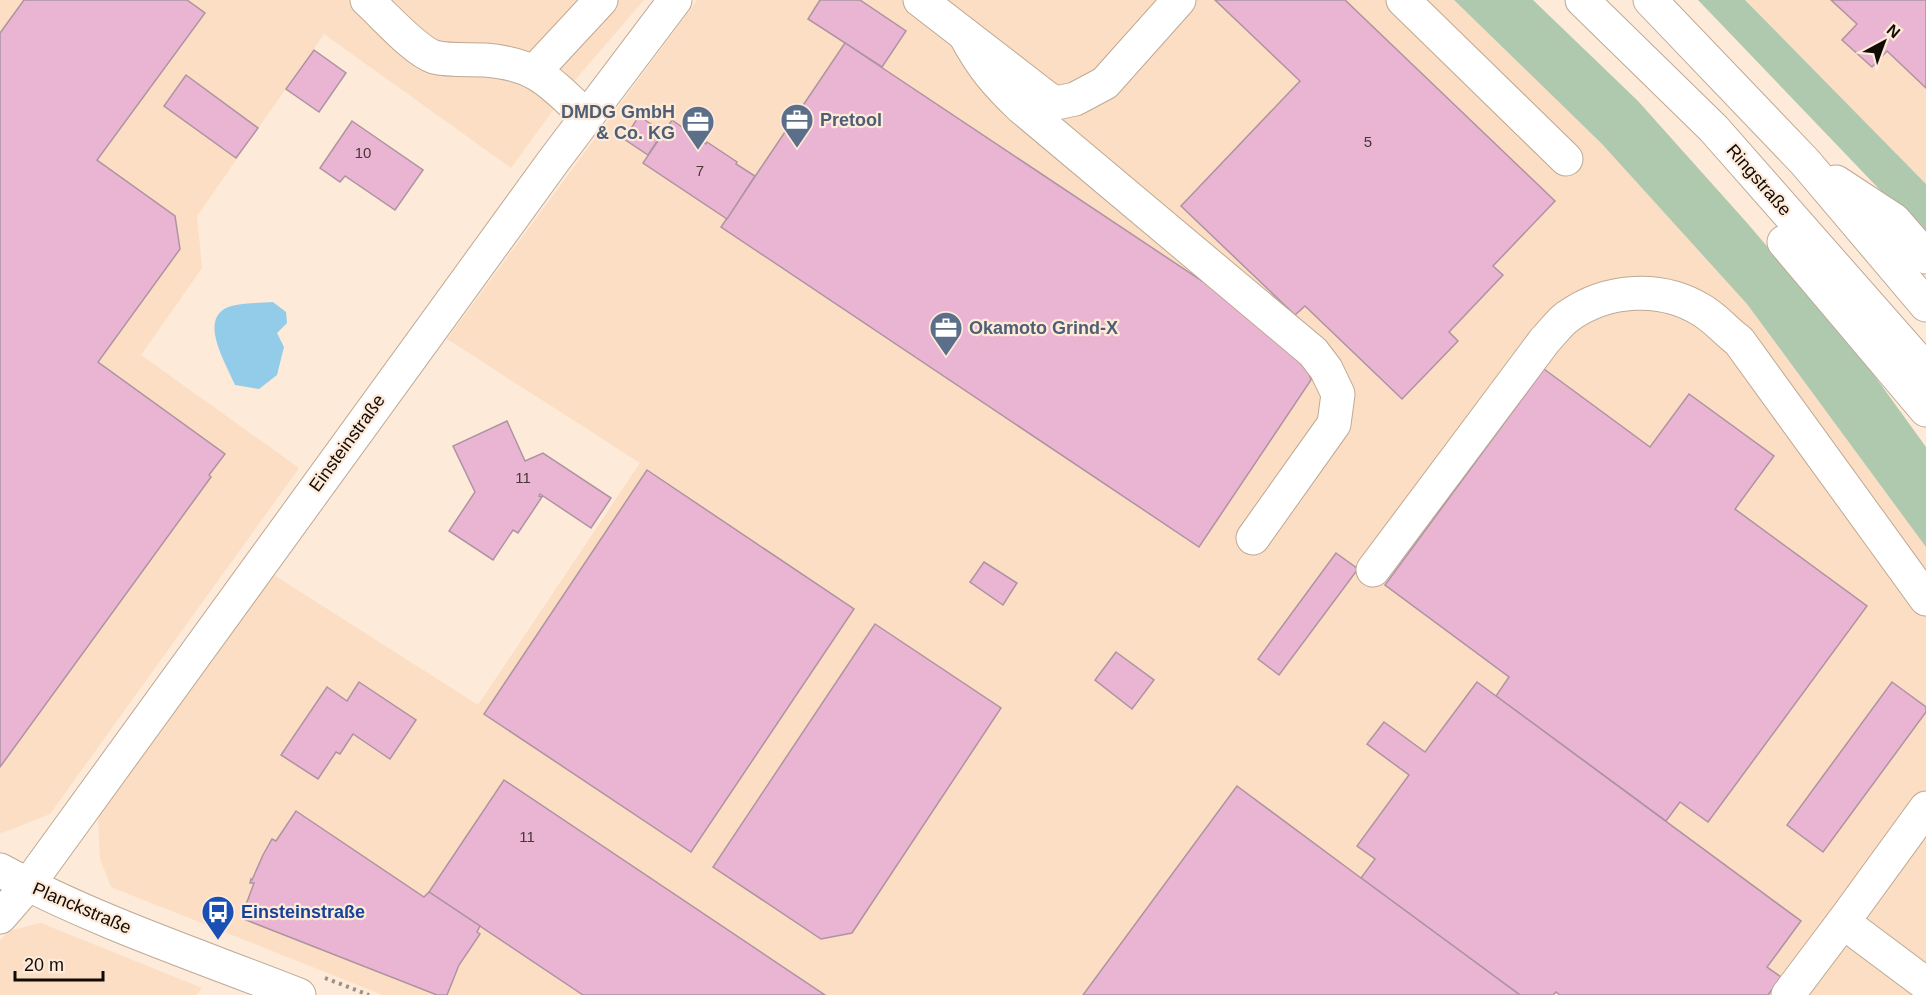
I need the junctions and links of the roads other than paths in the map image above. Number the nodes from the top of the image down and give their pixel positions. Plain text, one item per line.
1 (367, 0) edge
2 (601, 0) edge
3 (675, 0) edge
4 (920, 0) edge
5 (1179, 0) edge
6 (1403, 0) edge
7 (1582, 0) edge
8 (1650, 0) edge
9 (965, 35) junction
10 (535, 71) junction
11 (587, 117) junction
12 (1714, 129) junction
13 (1566, 159) dead end
14 (1805, 162) junction
15 (1926, 257) edge
16 (1926, 305) edge
17 (1926, 370) edge
18 (1926, 410) edge
19 (1252, 538) dead end
20 (1373, 570) dead end
21 (1926, 599) edge
22 (1926, 808) edge
23 (14, 878) edge
24 (0, 917) edge
25 (1843, 922) junction
26 (1926, 984) edge
27 (299, 995) edge
28 (1788, 995) edge

1 - 10 main road
2 - 10 main road
3 - 11 main road, Einsteinstraße
4 - 9 main road
5 - 9 main road
6 - 13 main road
7 - 12 main road, Ringstraße
8 - 14 main road
9 - 19 main road
10 - 11 main road
11 - 23 main road, Einsteinstraße
12 - 17 main road, Ringstraße
12 - 18 main road
14 - 15 main road
14 - 16 main road
20 - 21 main road
22 - 25 main road
23 - 24 main road, Einsteinstraße
23 - 27 main road, Planckstraße
25 - 26 main road
25 - 28 main road

